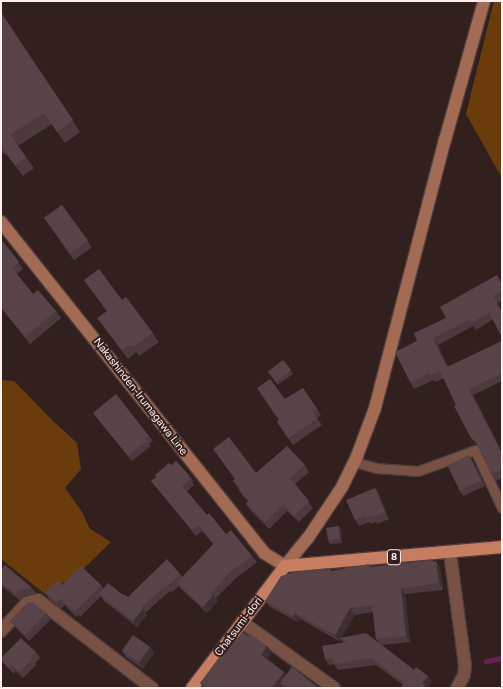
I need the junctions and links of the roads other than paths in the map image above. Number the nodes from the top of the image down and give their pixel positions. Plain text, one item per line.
1 (484, 1) edge
2 (1, 222) edge
3 (354, 462) junction
4 (502, 508) edge
5 (502, 547) edge
6 (450, 553) junction
7 (285, 566) junction
8 (242, 622) junction
9 (1, 631) edge
10 (152, 688) edge
11 (192, 688) edge
12 (334, 688) edge
13 (457, 688) edge

1 - 3 street
2 - 7 street, Nakashinden-Irumagawa Line
3 - 4 lane
3 - 7 street
5 - 6 main road, 8
6 - 7 main road, 8
6 - 13 street
7 - 8 main road, Chatsumi-dori
8 - 11 main road, Chatsumi-dori
8 - 12 street
9 - 10 street

